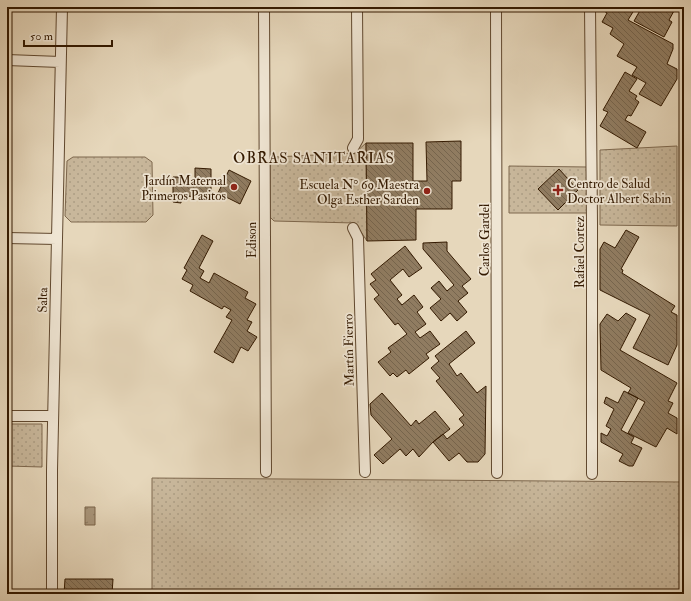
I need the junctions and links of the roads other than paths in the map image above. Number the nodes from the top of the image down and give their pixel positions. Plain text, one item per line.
1 (62, 7) edge
2 (264, 7) edge
3 (357, 7) edge
4 (496, 7) edge
5 (590, 7) edge
6 (7, 60) edge
7 (60, 62) junction
8 (353, 148) dead end
9 (353, 228) dead end
10 (7, 238) edge
11 (57, 239) junction
12 (7, 416) edge
13 (53, 416) junction
14 (266, 472) dead end
15 (365, 472) dead end
16 (497, 473) dead end
17 (592, 474) dead end
18 (52, 594) edge

1 - 7 street, Salta
2 - 14 street, Edison
3 - 8 street
4 - 16 street, Carlos Gardel
5 - 17 street, Rafael Cortez
6 - 7 street
7 - 11 street, Salta
9 - 15 street, Martín Fierro
10 - 11 street
11 - 13 street, Salta
12 - 13 street
13 - 18 street, Salta

